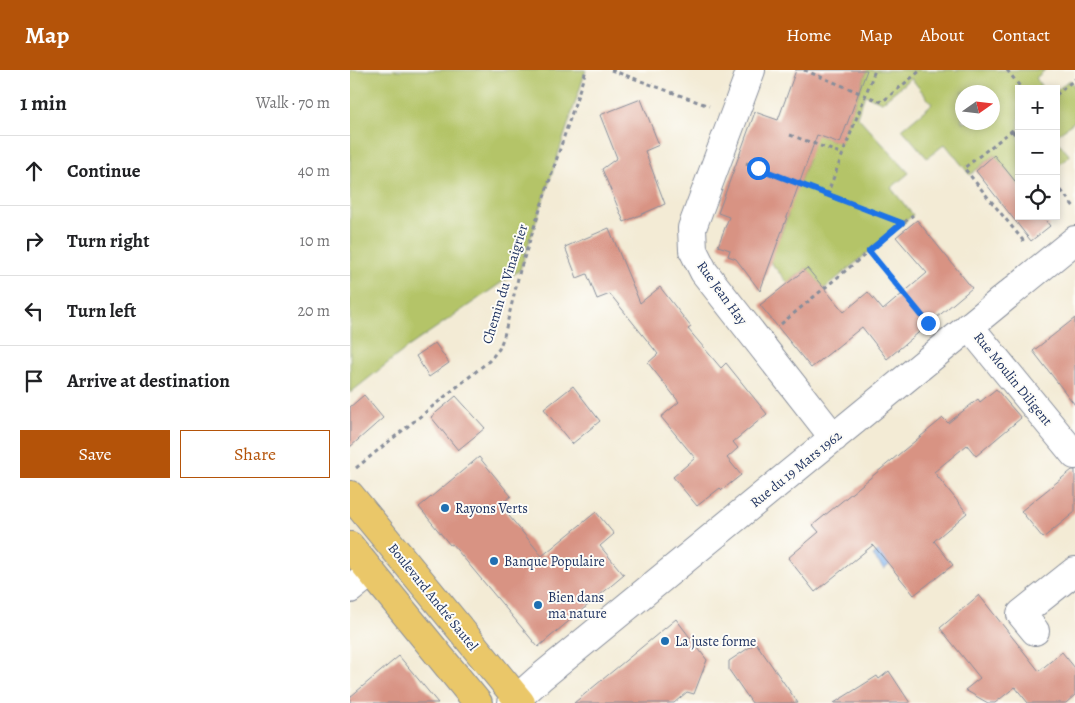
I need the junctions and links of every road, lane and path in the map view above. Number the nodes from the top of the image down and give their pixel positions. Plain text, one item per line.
1 (586, 70) edge
2 (611, 70) edge
3 (751, 70) edge
4 (804, 70) edge
5 (875, 70) edge
6 (921, 70) edge
7 (1007, 70) edge
8 (1075, 79) edge
9 (1019, 85) edge
10 (1060, 92) edge
11 (865, 95) junction
12 (734, 116) junction
13 (1015, 128) edge
14 (1012, 131) junction
15 (1015, 134) edge
16 (790, 136) dead end
17 (843, 154) junction
18 (758, 168) dead end
19 (1060, 189) edge
20 (828, 195) junction
21 (1075, 208) edge
22 (912, 215) dead end
23 (902, 223) junction
24 (1075, 240) edge
25 (869, 251) junction
26 (1044, 266) junction
27 (928, 323) dead end
28 (970, 326) junction
29 (777, 328) dead end
30 (834, 438) junction
31 (1075, 455) edge
32 (350, 474) edge
33 (350, 495) edge
34 (350, 546) edge
35 (1075, 571) edge
36 (371, 572) junction
37 (350, 589) edge
38 (1035, 632) dead end
39 (517, 701) edge
40 (478, 703) edge

1 - 32 path, Chemin du Vinaigrier
2 - 12 path
3 - 12 street, Rue Jean Hay
4 - 11 path
5 - 11 path
6 - 11 path
7 - 9 path
8 - 10 path
11 - 17 path
12 - 30 street, Rue Jean Hay
13 - 14 path
14 - 15 path
14 - 26 path
16 - 17 path
17 - 20 path
18 - 20 path
19 - 21 path
20 - 23 path
22 - 23 path
23 - 25 path
24 - 26 street, Rue du 19 Mars 1962
25 - 27 path
25 - 29 path
26 - 28 street, Rue du 19 Mars 1962
28 - 30 street, Rue du 19 Mars 1962
28 - 31 street, Rue Moulin Diligent
30 - 39 street, Rue du 19 Mars 1962
33 - 39 main road, Boulevard André Sautel
34 - 36 main road
35 - 38 street
36 - 37 street
36 - 40 main road

